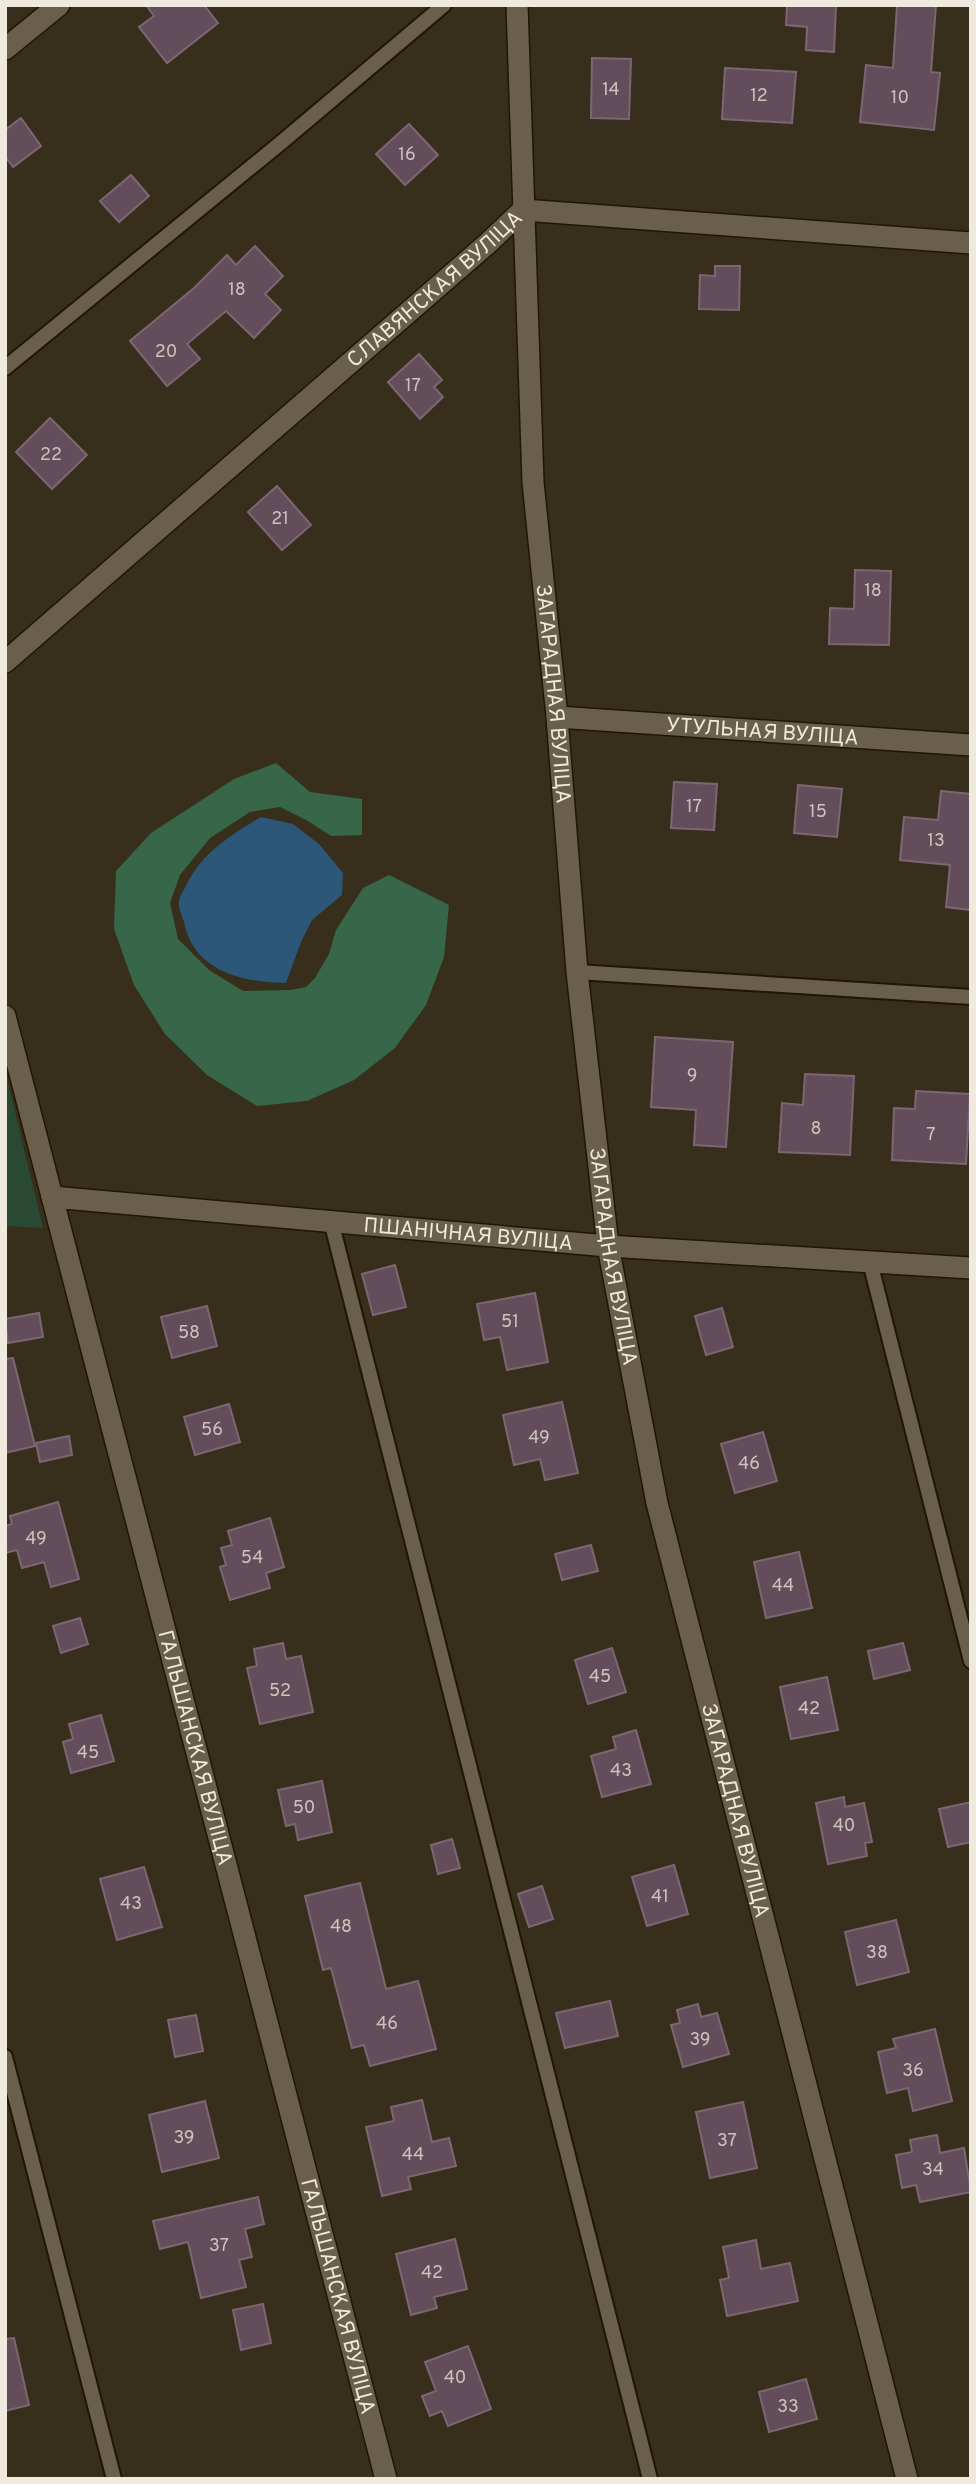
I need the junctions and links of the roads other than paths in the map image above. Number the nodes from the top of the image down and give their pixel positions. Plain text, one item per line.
1 (59, 5) edge
2 (444, 5) edge
3 (517, 5) edge
4 (5, 49) edge
5 (523, 210) junction
6 (971, 243) edge
7 (5, 368) edge
8 (5, 662) edge
9 (556, 717) junction
10 (971, 744) edge
11 (578, 972) junction
12 (971, 997) edge
13 (5, 1016) edge
14 (52, 1197) junction
15 (331, 1221) junction
16 (608, 1245) junction
17 (870, 1262) junction
18 (971, 1268) edge
19 (971, 1661) edge
20 (5, 2057) edge
21 (114, 2479) edge
22 (386, 2479) edge
23 (650, 2479) edge
24 (907, 2479) edge

1 - 4 street
2 - 7 lane
3 - 5 street, ЗАГАРАДНАЯ ВУЛІЦА
5 - 6 street, СЛАВЯНСКАЯ ВУЛІЦА
5 - 8 street, СЛАВЯНСКАЯ ВУЛІЦА
5 - 9 street, ЗАГАРАДНАЯ ВУЛІЦА
9 - 10 street, УТУЛЬНАЯ ВУЛІЦА
9 - 11 street, ЗАГАРАДНАЯ ВУЛІЦА
11 - 12 lane
11 - 16 street, ЗАГАРАДНАЯ ВУЛІЦА
13 - 14 street, ГАЛЬШАНСКАЯ ВУЛІЦА
14 - 15 street, ПШАНІЧНАЯ ВУЛІЦА
14 - 22 street, ГАЛЬШАНСКАЯ ВУЛІЦА
15 - 16 street, ПШАНІЧНАЯ ВУЛІЦА
15 - 23 lane
16 - 17 street, ПШАНІЧНАЯ ВУЛІЦА
16 - 24 street, ЗАГАРАДНАЯ ВУЛІЦА
17 - 18 street, ПШАНІЧНАЯ ВУЛІЦА
17 - 19 lane
20 - 21 lane

